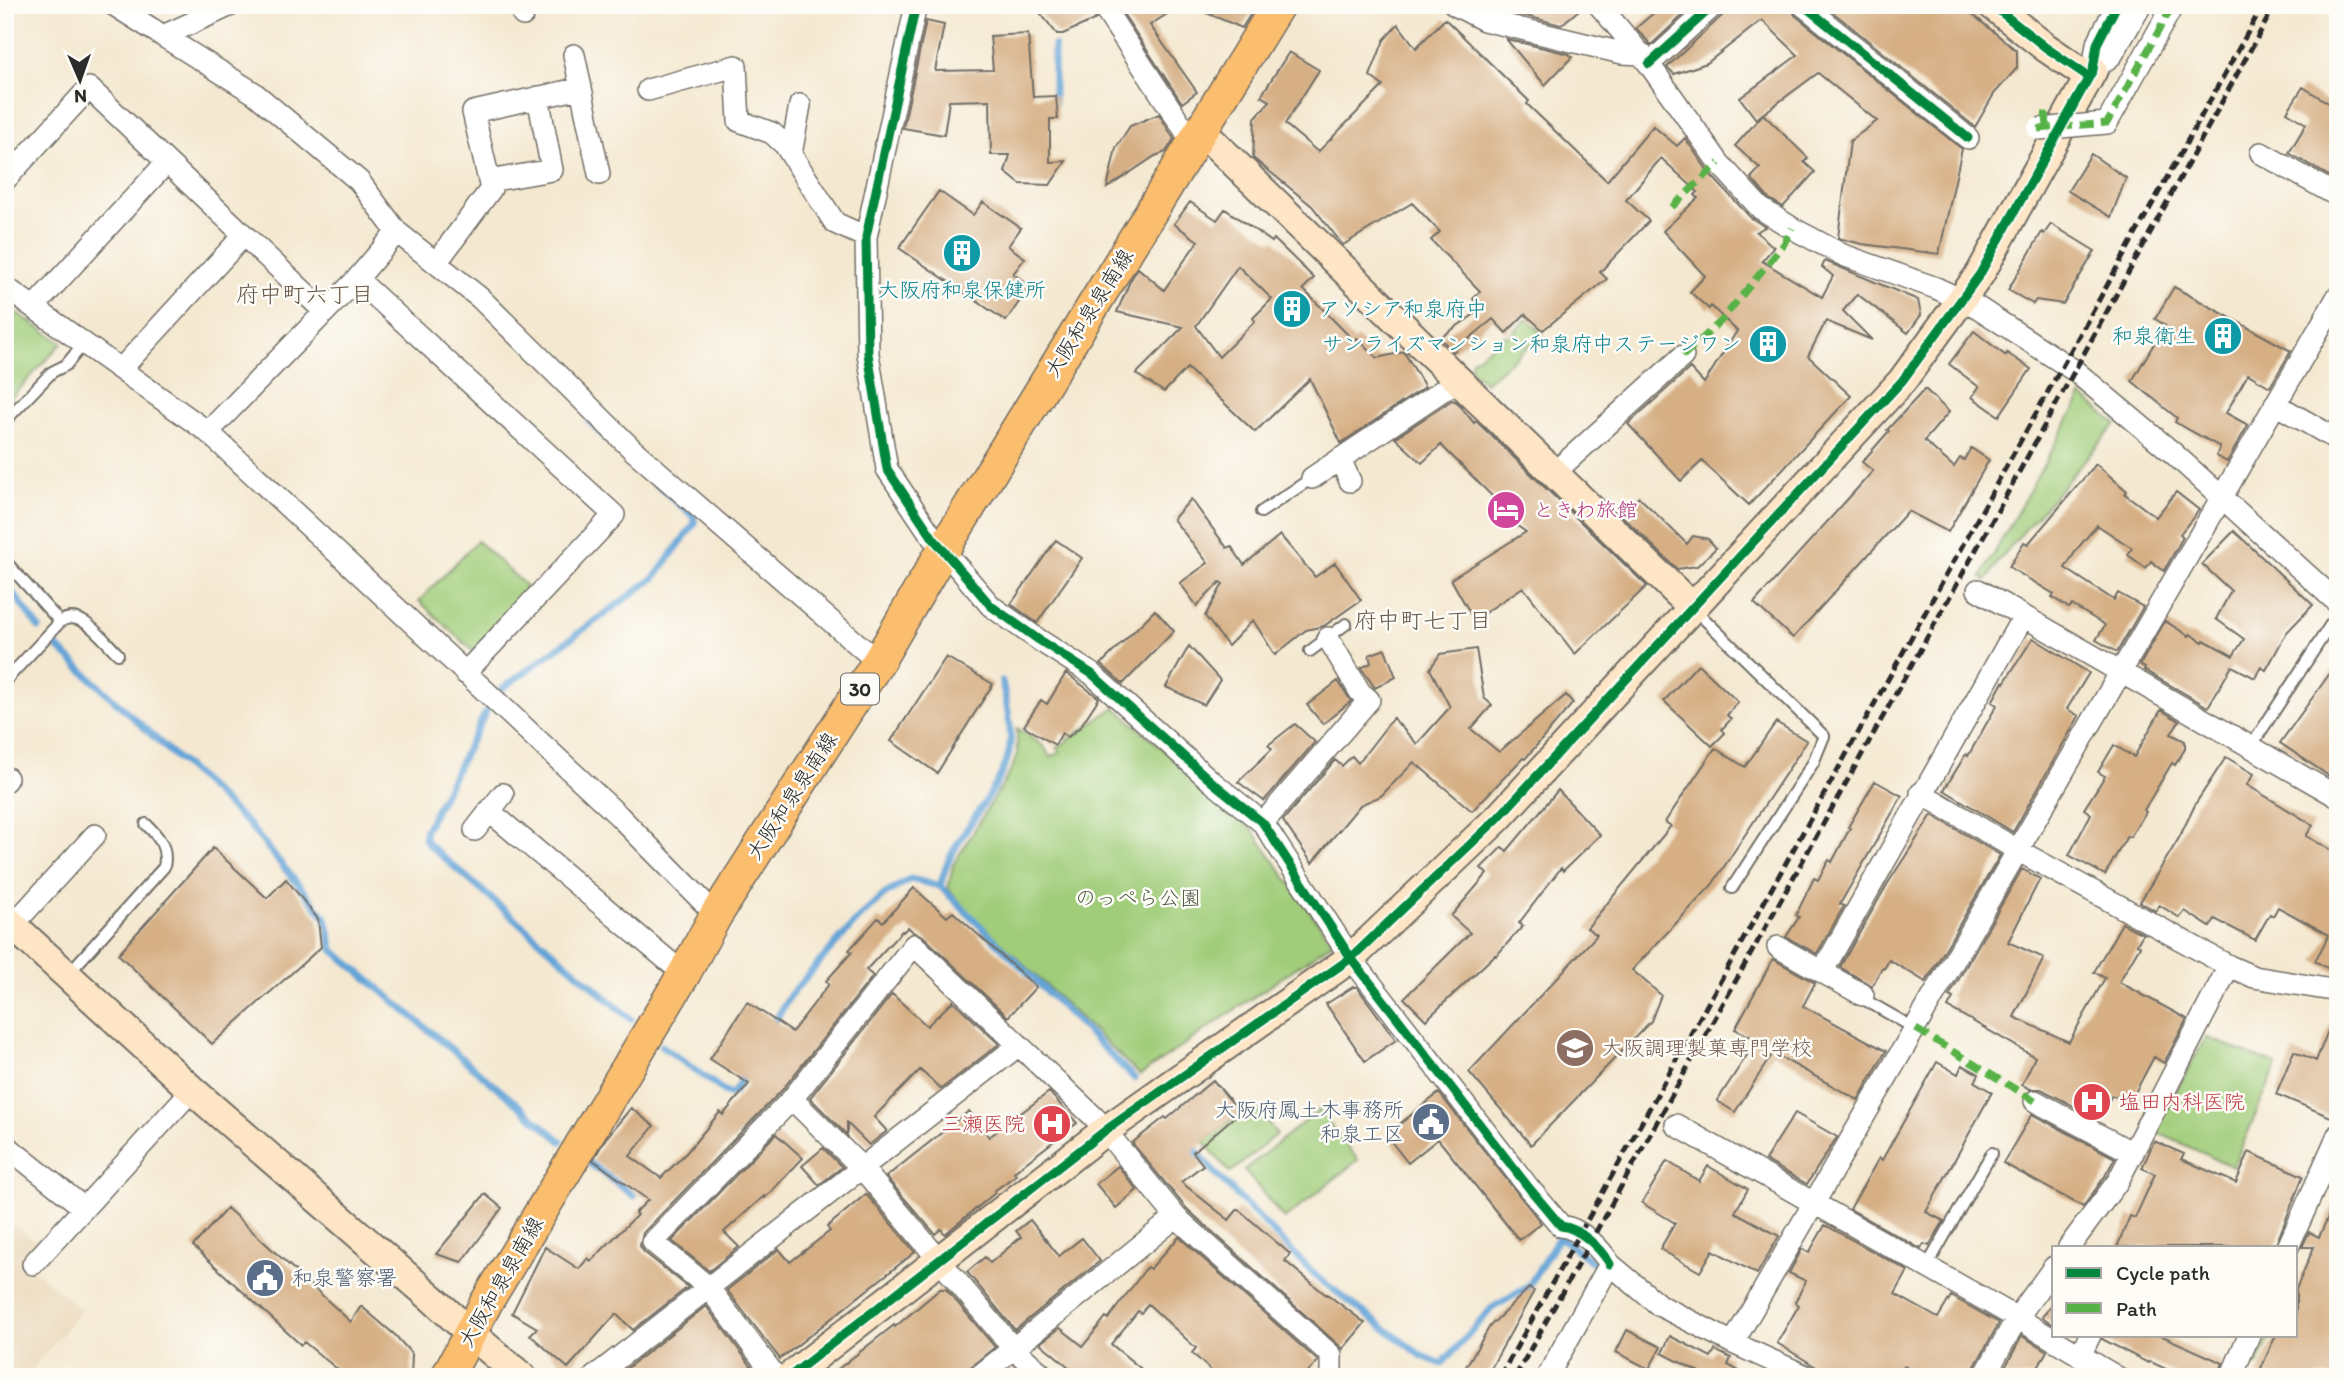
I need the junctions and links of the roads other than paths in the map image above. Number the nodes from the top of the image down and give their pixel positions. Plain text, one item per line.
1 (114, 5) edge
2 (231, 5) edge
3 (916, 5) edge
4 (1102, 5) edge
5 (1278, 5) edge
6 (1455, 5) edge
7 (1599, 5) edge
8 (1714, 5) edge
9 (1803, 5) edge
10 (1992, 5) edge
11 (2116, 5) edge
12 (2141, 5) edge
13 (2173, 5) edge
14 (163, 36) junction
15 (574, 55) dead end
16 (1645, 59) junction
17 (2091, 74) junction
18 (581, 88) junction
19 (648, 90) dead end
20 (538, 97) junction
21 (800, 105) dead end
22 (2041, 126) dead end
23 (1198, 134) junction
24 (1968, 138) dead end
25 (2261, 153) dead end
26 (791, 154) junction
27 (167, 162) junction
28 (600, 174) dead end
29 (5, 180) edge
30 (489, 181) junction
31 (2338, 196) edge
32 (397, 232) junction
33 (244, 235) junction
34 (866, 237) junction
35 (436, 263) junction
36 (357, 279) junction
37 (5, 286) edge
38 (2338, 296) edge
39 (1961, 301) junction
40 (35, 306) junction
41 (325, 312) junction
42 (85, 342) junction
43 (1683, 356) dead end
44 (121, 369) junction
45 (1458, 380) junction
46 (2275, 404) junction
47 (5, 421) edge
48 (208, 432) junction
49 (2338, 440) edge
50 (1340, 459) junction
51 (1554, 473) junction
52 (1312, 478) joint
53 (1350, 481) dead end
54 (2223, 497) junction
55 (1261, 512) dead end
56 (943, 550) junction
57 (5, 561) edge
58 (1978, 590) dead end
59 (2338, 603) edge
60 (1693, 608) junction
61 (2023, 617) junction
62 (2338, 618) edge
63 (60, 622) junction
64 (1346, 625) dead end
65 (1328, 638) junction
66 (1310, 651) dead end
67 (118, 654) dead end
68 (878, 662) junction
69 (2120, 672) junction
70 (465, 673) junction
71 (5, 681) edge
72 (2250, 748) junction
73 (1922, 793) junction
74 (503, 794) dead end
75 (2338, 797) edge
76 (489, 811) junction
77 (1263, 823) junction
78 (146, 824) dead end
79 (475, 830) dead end
80 (96, 835) dead end
81 (2019, 851) junction
82 (1732, 888) dead end
83 (716, 915) junction
84 (9, 922) edge
85 (1778, 947) dead end
86 (1350, 958) junction
87 (2229, 966) junction
88 (1822, 972) junction
89 (684, 974) junction
90 (67, 975) junction
91 (2338, 990) edge
92 (1863, 995) joint
93 (1916, 1029) junction
94 (1019, 1045) junction
95 (192, 1090) junction
96 (792, 1099) junction
97 (2035, 1101) dead end
98 (1675, 1125) dead end
99 (1105, 1130) junction
100 (2338, 1135) edge
101 (5, 1145) edge
102 (1992, 1153) dead end
103 (2133, 1153) junction
104 (861, 1167) junction
105 (1813, 1203) junction
106 (84, 1208) junction
107 (1176, 1217) junction
108 (2070, 1246) edge
109 (2288, 1246) edge
110 (939, 1260) junction
111 (33, 1264) dead end
112 (1610, 1264) junction
113 (1927, 1266) junction
114 (2052, 1270) edge
115 (708, 1287) junction
116 (2017, 1318) junction
117 (470, 1334) junction
118 (2090, 1336) edge
119 (2249, 1336) edge
120 (1733, 1343) junction
121 (1013, 1348) junction
122 (2080, 1356) junction
123 (447, 1377) edge
124 (522, 1377) edge
125 (594, 1377) edge
126 (776, 1377) edge
127 (789, 1377) edge
128 (978, 1377) edge
129 (1045, 1377) edge
130 (1331, 1377) edge
131 (1547, 1377) edge
132 (1808, 1377) edge
133 (1984, 1377) edge
134 (2118, 1377) edge
135 (2231, 1377) edge

1 - 14 street
2 - 14 street
3 - 34 street
4 - 23 street
5 - 23 main road, 大阪和泉泉南線 / 30
6 - 16 street
7 - 16 street
8 - 16 street
9 - 24 street
10 - 17 street
11 - 17 street
12 - 17 street
13 - 22 street, bridge
14 - 32 street
15 - 18 street
16 - 39 street
17 - 39 street
18 - 20 street
18 - 28 street
19 - 26 street
20 - 30 street
20 - 30 street
21 - 26 street
23 - 45 street
23 - 56 main road, 大阪和泉泉南線 / 30
25 - 31 street
26 - 34 street
27 - 29 street
27 - 33 street
27 - 40 street
30 - 35 street
32 - 35 street
32 - 36 street
33 - 41 street
33 - 44 street
34 - 56 street
35 - 68 street
36 - 41 street
36 - 70 street
37 - 40 street
38 - 46 street
39 - 54 street
39 - 60 street
40 - 42 street
41 - 48 street
42 - 44 street
42 - 47 lane
43 - 51 street
44 - 48 street
45 - 50 street
45 - 51 street
46 - 49 street
46 - 54 street
48 - 70 street
50 - 52 street
50 - 53 street
51 - 60 street
52 - 55 lane
54 - 59 street
54 - 69 street
56 - 68 main road, 大阪和泉泉南線 / 30
56 - 77 street
57 - 63 lane
58 - 61 street
60 - 82 lane
60 - 86 street
61 - 69 street
61 - 73 street
62 - 72 lane
63 - 67 lane
63 - 71 lane
64 - 65 lane
65 - 66 lane
65 - 77 street
68 - 83 main road, 大阪和泉泉南線 / 30
69 - 72 street
69 - 81 street
70 - 83 street
72 - 75 street
73 - 81 street
73 - 88 street
74 - 76 street
76 - 79 street
76 - 89 street
77 - 86 street
78 - 90 lane
80 - 84 street
81 - 87 street
81 - 93 street
83 - 89 main road, 大阪和泉泉南線 / 30
84 - 90 street
85 - 88 street
86 - 99 street
86 - 112 street
87 - 91 street
87 - 103 street
88 - 92 street
89 - 117 main road, 大阪和泉泉南線 / 30
90 - 95 street
92 - 93 lane
93 - 105 street
94 - 96 street
94 - 99 street
94 - 104 street
95 - 106 street
95 - 117 street
96 - 104 street
96 - 115 street
97 - 103 street
98 - 105 street
99 - 107 street
99 - 110 street
100 - 109 street
101 - 106 street
102 - 113 lane
103 - 108 street
104 - 110 street
104 - 115 street
105 - 113 street
105 - 120 street
106 - 111 street
107 - 121 street
107 - 130 street
110 - 121 street
110 - 127 street
112 - 120 street
112 - 131 street
113 - 116 street
114 - 116 street
115 - 125 street
115 - 126 street
116 - 122 street
116 - 133 street
117 - 123 main road, 大阪和泉泉南線 / 30
117 - 124 street
118 - 122 street
119 - 135 street
120 - 132 street
121 - 128 street
121 - 129 street
122 - 134 street

